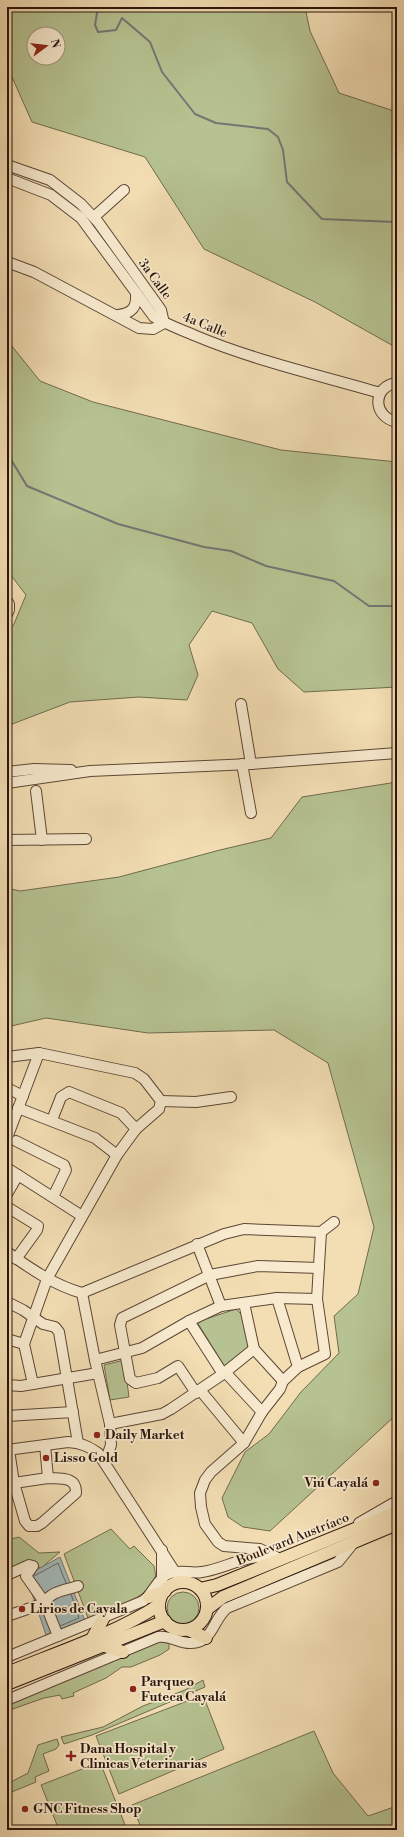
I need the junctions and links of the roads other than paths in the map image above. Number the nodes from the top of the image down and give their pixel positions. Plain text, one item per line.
1 (7, 165) edge
2 (7, 178) edge
3 (124, 190) dead end
4 (94, 218) junction
5 (7, 262) edge
6 (136, 294) junction
7 (118, 315) junction
8 (164, 323) junction
9 (397, 383) edge
10 (380, 393) junction
11 (397, 422) edge
12 (7, 601) edge
13 (7, 614) edge
14 (240, 704) dead end
15 (397, 753) edge
16 (246, 764) junction
17 (7, 772) edge
18 (90, 772) junction
19 (7, 783) edge
20 (36, 792) dead end
21 (251, 813) dead end
22 (86, 839) dead end
23 (7, 840) edge
24 (42, 840) junction
25 (39, 1053) junction
26 (7, 1058) edge
27 (7, 1088) edge
28 (23, 1096) junction
29 (231, 1097) dead end
30 (161, 1101) junction
31 (18, 1108) junction
32 (52, 1120) junction
33 (10, 1122) edge
34 (136, 1129) junction
35 (12, 1139) edge
36 (117, 1155) junction
37 (7, 1168) edge
38 (18, 1175) junction
39 (7, 1194) edge
40 (53, 1197) junction
41 (7, 1208) edge
42 (82, 1216) junction
43 (334, 1222) dead end
44 (321, 1232) junction
45 (197, 1244) junction
46 (7, 1252) edge
47 (16, 1258) junction
48 (319, 1268) junction
49 (210, 1275) junction
50 (47, 1279) junction
51 (82, 1293) junction
52 (278, 1298) junction
53 (317, 1299) junction
54 (7, 1302) edge
55 (244, 1303) junction
56 (221, 1306) junction
57 (34, 1317) junction
58 (189, 1321) junction
59 (7, 1339) edge
60 (24, 1344) junction
61 (254, 1349) junction
62 (125, 1353) junction
63 (95, 1360) junction
64 (298, 1367) junction
65 (98, 1373) junction
66 (224, 1373) junction
67 (68, 1379) junction
68 (283, 1381) junction
69 (33, 1384) junction
70 (7, 1385) edge
71 (198, 1391) junction
72 (73, 1412) junction
73 (262, 1412) junction
74 (7, 1416) edge
75 (110, 1424) junction
76 (78, 1442) junction
77 (244, 1443) junction
78 (45, 1445) junction
79 (8, 1450) edge
80 (105, 1462) junction
81 (48, 1478) junction
82 (14, 1483) junction
83 (397, 1501) edge
84 (397, 1512) edge
85 (397, 1524) edge
86 (334, 1538) junction
87 (355, 1540) junction
88 (162, 1550) junction
89 (280, 1559) junction
90 (175, 1572) junction
91 (7, 1575) edge
92 (162, 1579) junction
93 (185, 1582) junction
94 (78, 1586) dead end
95 (200, 1589) junction
96 (164, 1591) junction
97 (148, 1597) junction
98 (46, 1603) junction
99 (159, 1605) junction
100 (207, 1609) junction
101 (7, 1616) edge
102 (102, 1619) junction
103 (165, 1621) junction
104 (189, 1630) junction
105 (58, 1636) junction
106 (92, 1638) junction
107 (206, 1638) junction
108 (102, 1645) junction
109 (123, 1652) junction
110 (7, 1657) edge
111 (8, 1682) edge
112 (7, 1700) edge

1 - 4 street, 3a Calle
2 - 6 street, 3a Calle
3 - 4 street
4 - 8 street, 3a Calle
5 - 7 street, 4a Calle
6 - 7 street
6 - 8 street, 3a Calle
7 - 8 street, 4a Calle
8 - 10 street, 4a Calle
9 - 10 street
10 - 11 street
12 - 13 street
14 - 16 street
15 - 16 street
16 - 18 street
16 - 21 street
17 - 18 street
18 - 19 street
20 - 24 street
22 - 24 street
23 - 24 street
25 - 26 street
25 - 28 street
25 - 30 street
27 - 28 street
28 - 31 street
29 - 30 street
30 - 34 street
31 - 32 street
31 - 33 street
32 - 34 street
32 - 36 street
33 - 35 street
34 - 36 street
35 - 40 street
36 - 42 street
37 - 38 street
38 - 39 street
38 - 40 street
40 - 42 street
41 - 47 street
42 - 50 street
43 - 44 street
44 - 45 street
44 - 48 street
45 - 49 street
45 - 51 street
46 - 47 street
47 - 50 street
48 - 49 street
48 - 53 street
49 - 56 street
49 - 62 street
50 - 51 street
50 - 57 street
51 - 63 street
52 - 53 street
52 - 55 street
52 - 64 street
53 - 64 street
54 - 57 street
55 - 56 street
55 - 61 street
56 - 58 street
57 - 60 street
57 - 67 street
58 - 62 street
58 - 66 street
59 - 60 street
60 - 69 street
61 - 66 street
61 - 68 street
62 - 63 street
62 - 71 street
63 - 65 street
64 - 68 street
65 - 67 street
65 - 75 street
66 - 71 street
66 - 73 street
67 - 69 street
67 - 72 street
68 - 73 street
69 - 70 street
71 - 75 street
71 - 77 street
72 - 74 street
72 - 76 street
73 - 77 street
75 - 80 street
76 - 78 street
76 - 80 street
77 - 89 street
78 - 79 street
78 - 81 street
79 - 82 street
80 - 88 street
81 - 82 street
81 - 82 street
83 - 86 street
84 - 86 main road, Boulevard Austríaco
85 - 87 main road, Boulevard Austríaco
86 - 89 main road, Boulevard Austríaco
87 - 100 main road, Boulevard Austríaco
87 - 107 street
88 - 90 street
88 - 92 street
89 - 90 street
89 - 95 main road, Boulevard Austríaco
90 - 92 street
90 - 93 street
91 - 98 street
92 - 96 street
92 - 97 street
93 - 95 main road
93 - 96 main road
94 - 98 street
95 - 100 main road
96 - 97 main road
96 - 99 main road
97 - 102 street
98 - 101 street
98 - 105 street
99 - 103 main road
99 - 106 main road
100 - 104 main road
102 - 105 street
102 - 106 main road
103 - 104 main road
103 - 108 main road
104 - 107 main road
105 - 110 street
106 - 111 main road
107 - 109 street
108 - 109 main road
108 - 111 main road
109 - 112 street

